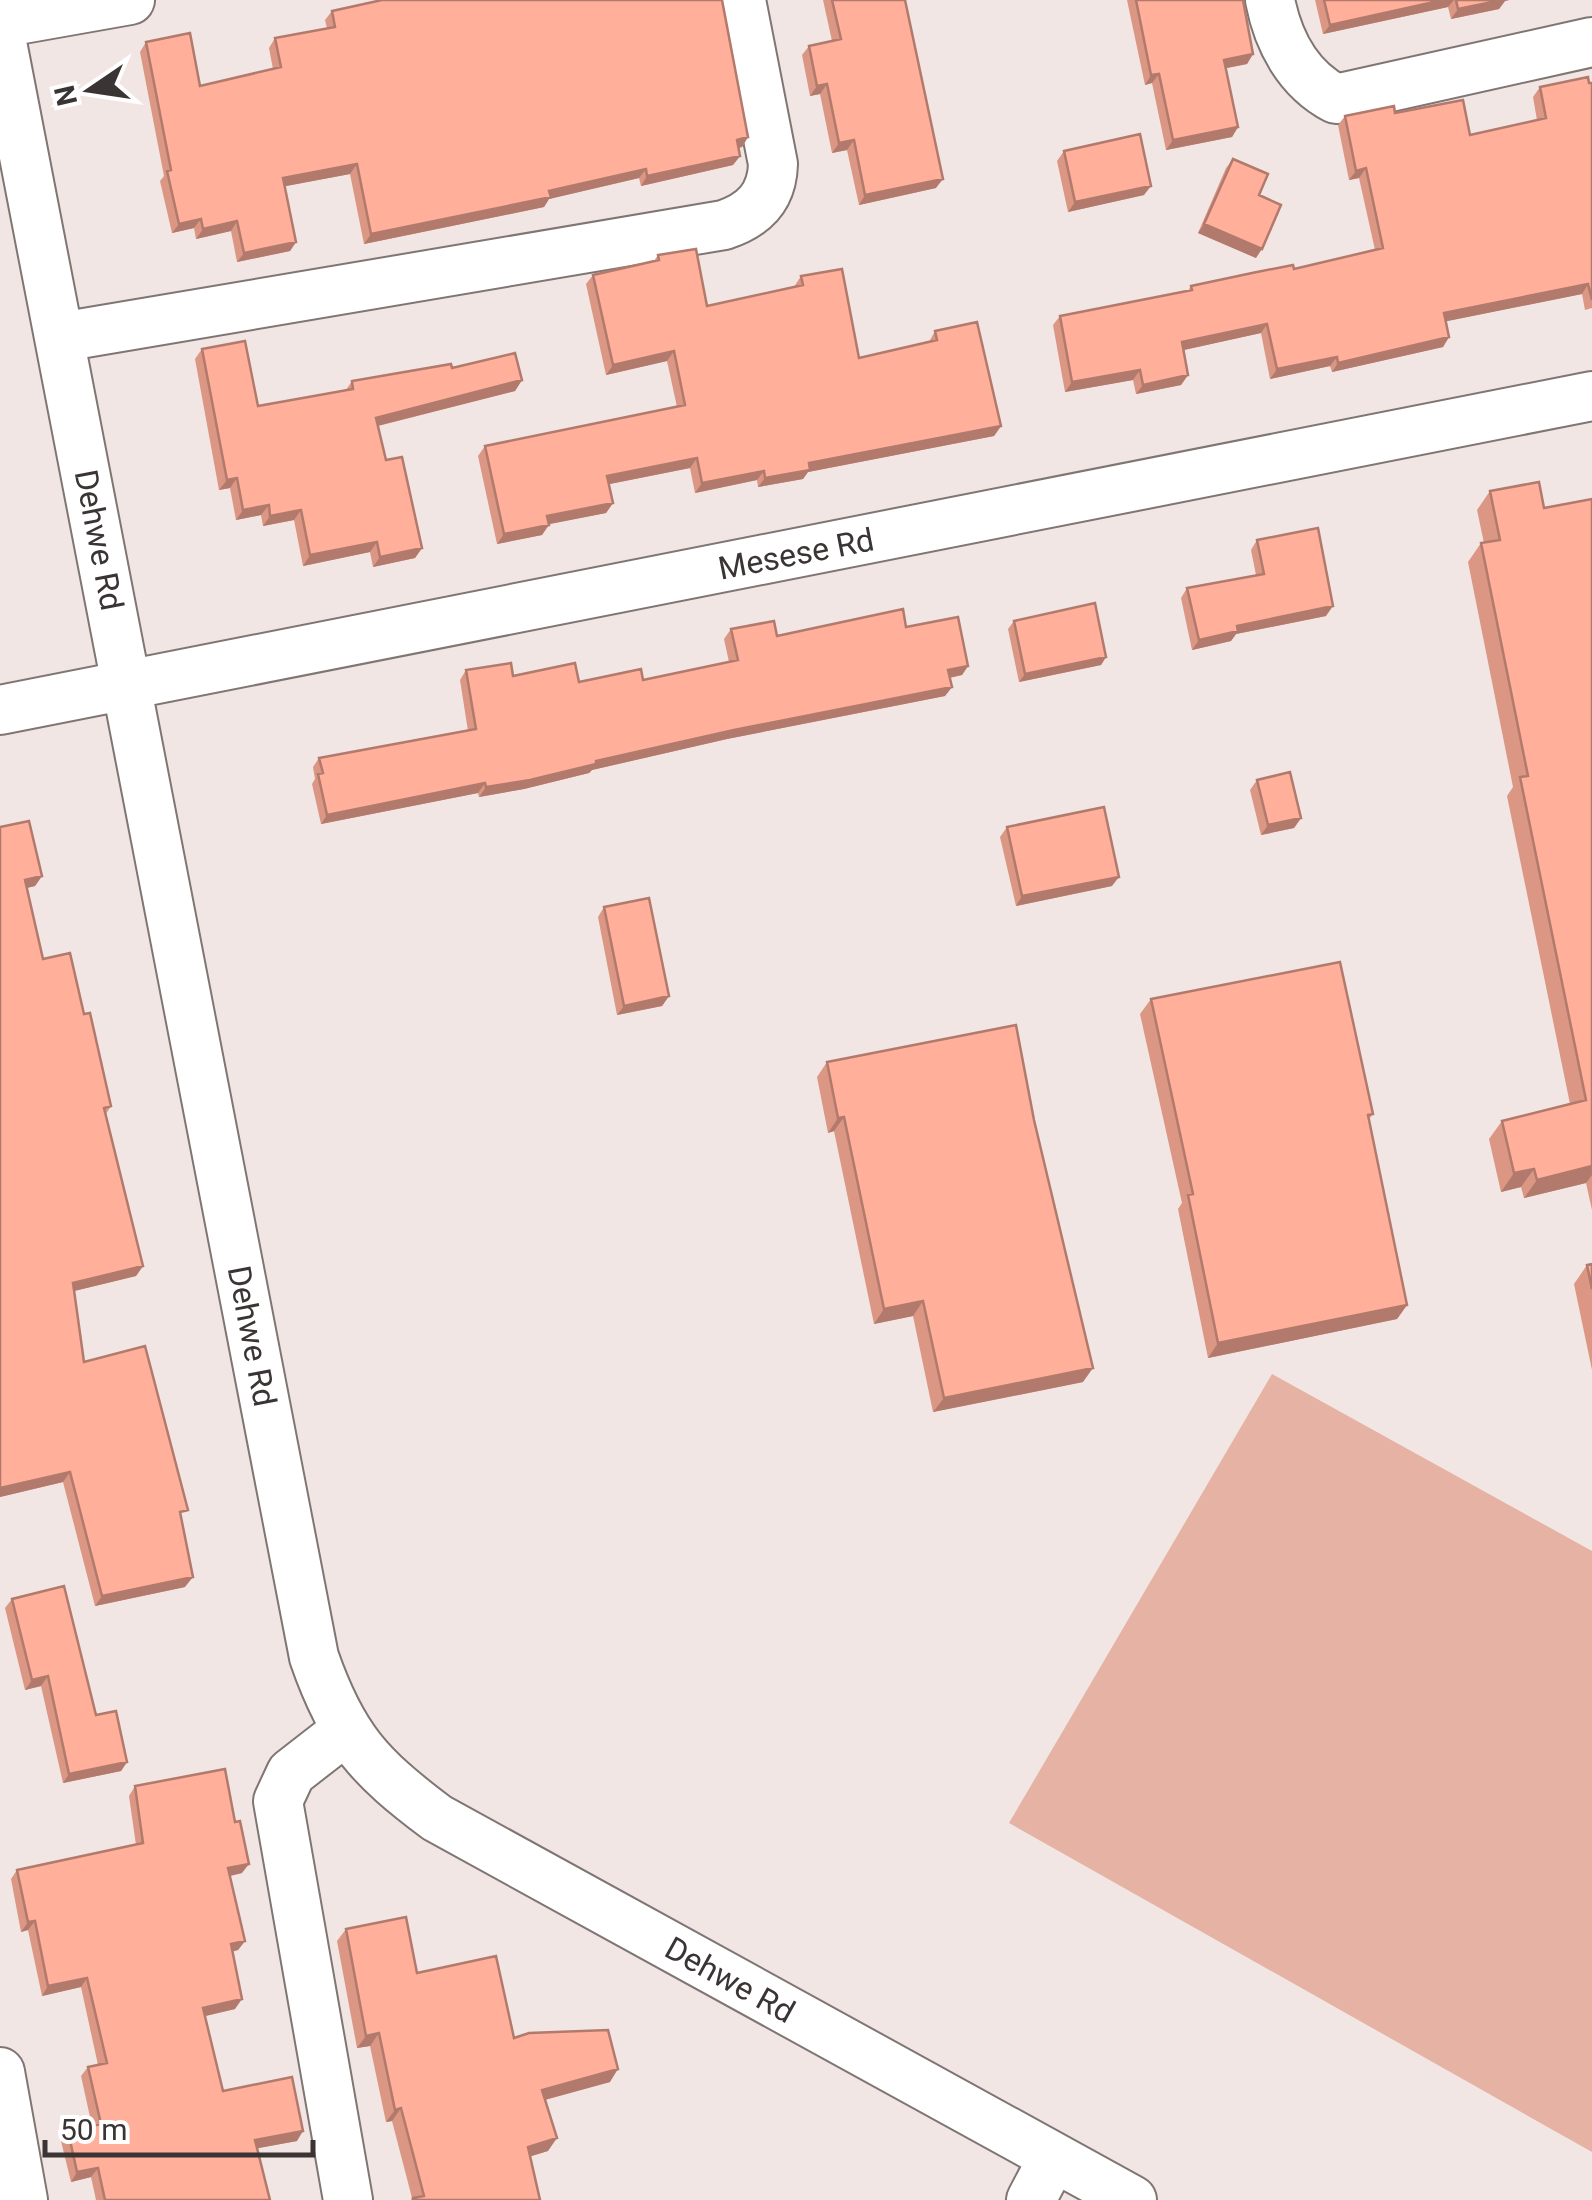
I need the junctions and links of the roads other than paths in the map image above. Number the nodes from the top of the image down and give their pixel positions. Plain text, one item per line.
1 (130, 0) edge
2 (740, 0) edge
3 (1270, 0) edge
4 (0, 23) edge
5 (0, 32) edge
6 (1592, 42) edge
7 (61, 337) junction
8 (1592, 396) edge
9 (127, 687) junction
10 (0, 710) edge
11 (345, 1731) junction
12 (0, 2072) edge
13 (1052, 2158) junction
14 (23, 2200) edge
15 (348, 2200) edge
16 (1030, 2200) edge
17 (1132, 2200) edge

1 - 4 street
2 - 7 street
3 - 6 street
5 - 7 street, Dehwe Rd
7 - 9 street, Dehwe Rd
8 - 9 street, Mesese Rd
9 - 10 street, Mesese Rd
9 - 11 street, Dehwe Rd
11 - 13 street, Dehwe Rd
11 - 15 street
12 - 14 street
13 - 16 street
13 - 17 street, Dehwe Rd

